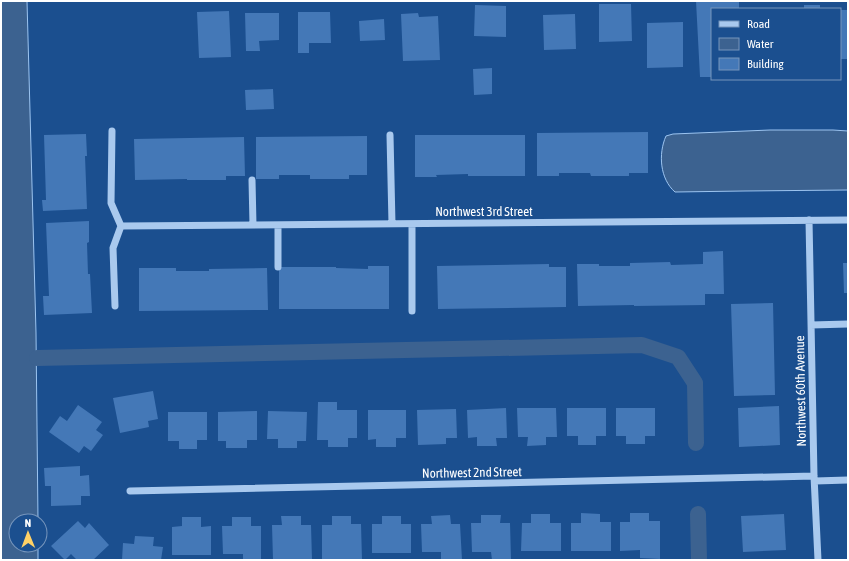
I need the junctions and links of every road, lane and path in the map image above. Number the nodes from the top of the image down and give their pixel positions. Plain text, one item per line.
1 (112, 131) dead end
2 (390, 135) dead end
3 (252, 180) dead end
4 (809, 220) junction
5 (848, 220) edge
6 (392, 224) junction
7 (412, 224) junction
8 (253, 225) junction
9 (278, 225) junction
10 (121, 226) junction
11 (278, 267) dead end
12 (115, 306) dead end
13 (412, 312) dead end
14 (848, 324) edge
15 (811, 325) junction
16 (814, 479) junction
17 (848, 480) edge
18 (130, 491) dead end
19 (818, 560) edge

1 - 10 street
2 - 6 street
3 - 8 street
4 - 5 street, Northwest 3rd Street
4 - 7 street, Northwest 3rd Street
4 - 15 street, Northwest 60th Avenue
6 - 7 street, Northwest 3rd Street
6 - 9 street, Northwest 3rd Street
7 - 13 street
8 - 9 street, Northwest 3rd Street
8 - 10 street, Northwest 3rd Street
9 - 11 street
10 - 12 street
14 - 15 street
15 - 16 street, Northwest 60th Avenue
16 - 17 street, Northwest 2nd Street
16 - 18 street, Northwest 2nd Street
16 - 19 street, Northwest 60th Avenue

